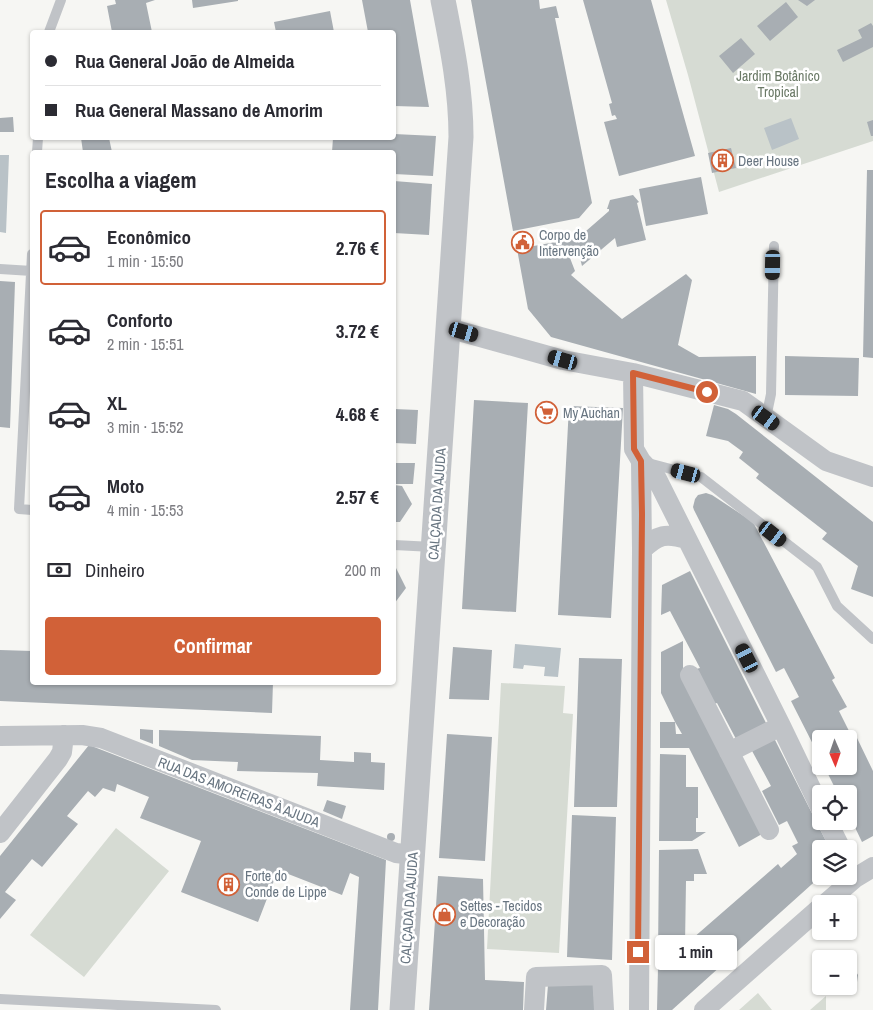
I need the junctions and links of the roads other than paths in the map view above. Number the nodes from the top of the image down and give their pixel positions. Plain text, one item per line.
1 (61, 0) edge
2 (443, 0) edge
3 (50, 30) edge
4 (774, 246) dead end
5 (0, 269) edge
6 (30, 271) edge
7 (30, 308) edge
8 (448, 328) junction
9 (633, 373) junction
10 (766, 418) junction
11 (641, 461) junction
12 (873, 477) edge
13 (30, 510) edge
14 (687, 539) junction
15 (396, 545) edge
16 (434, 547) junction
17 (642, 550) junction
18 (873, 639) edge
19 (690, 675) dead end
20 (782, 726) junction
21 (64, 735) junction
22 (0, 736) edge
23 (729, 752) junction
24 (812, 790) edge
25 (769, 830) dead end
26 (0, 833) edge
27 (413, 855) junction
28 (873, 867) edge
29 (857, 871) edge
30 (841, 885) edge
31 (832, 895) edge
32 (812, 915) edge
33 (0, 999) edge
34 (216, 1010) edge
35 (402, 1010) edge
36 (534, 1010) edge
37 (604, 1010) edge
38 (638, 1010) edge
39 (704, 1010) edge

1 - 3 lane
2 - 8 street, CALÇADA DA AJUDA
4 - 10 lane
5 - 6 lane
7 - 13 lane
8 - 9 street
8 - 16 street, CALÇADA DA AJUDA
9 - 10 street
9 - 11 street
10 - 12 street
11 - 14 street
11 - 17 street
11 - 18 lane
14 - 17 street
14 - 20 street
15 - 16 lane
16 - 27 street, CALÇADA DA AJUDA
17 - 38 street
19 - 23 street
20 - 23 street
20 - 24 street
21 - 22 street, RUA DAS AMOREIRAS À AJUDA
21 - 26 street
21 - 27 street, RUA DAS AMOREIRAS À AJUDA
23 - 25 street
27 - 35 street, CALÇADA DA AJUDA
28 - 29 street
30 - 31 street
32 - 39 street
33 - 34 lane
36 - 37 street

